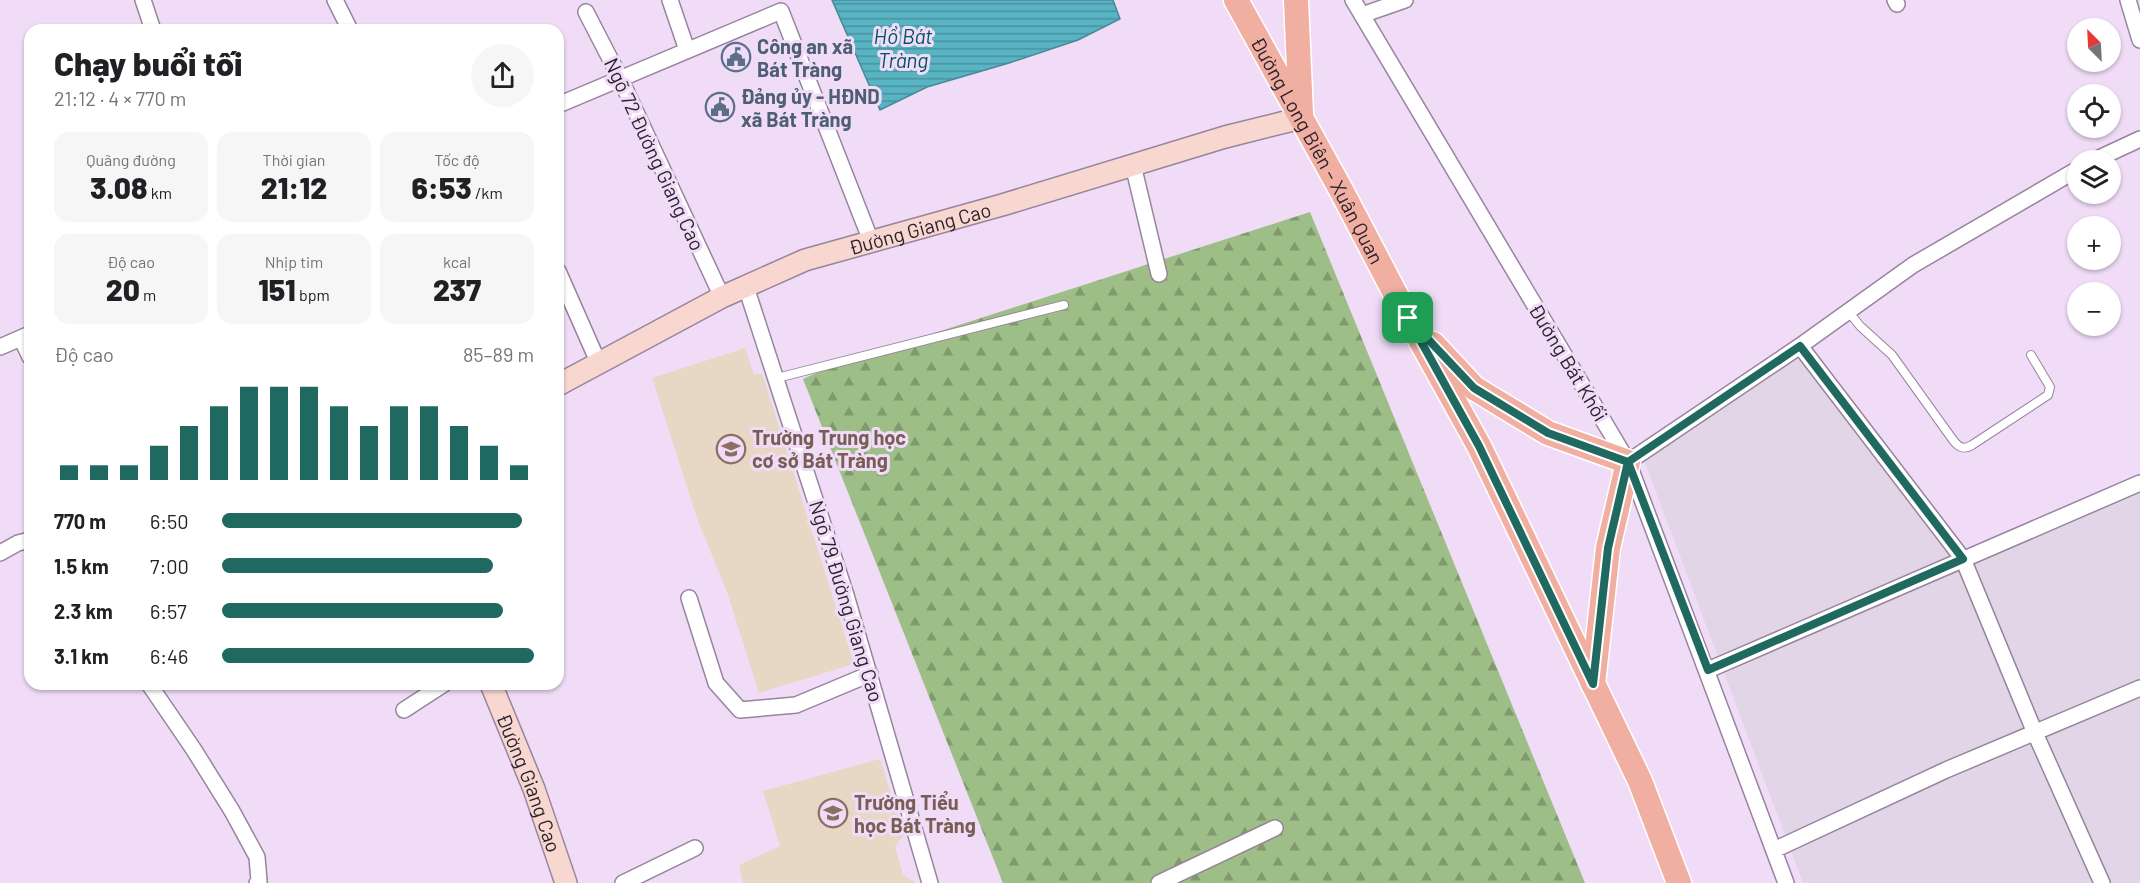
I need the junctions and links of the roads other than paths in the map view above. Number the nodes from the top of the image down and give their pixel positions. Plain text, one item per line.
1 (143, 0) edge
2 (334, 0) edge
3 (670, 0) edge
4 (1236, 0) edge
5 (1296, 0) edge
6 (1353, 0) edge
7 (1405, 0) edge
8 (2128, 0) edge
9 (779, 6) edge
10 (586, 12) dead end
11 (1362, 15) junction
12 (151, 24) edge
13 (347, 24) edge
14 (2140, 40) edge
15 (687, 50) junction
16 (620, 78) junction
17 (564, 102) edge
18 (1301, 118) junction
19 (2140, 139) edge
20 (2116, 150) edge
21 (1133, 165) junction
22 (2067, 175) edge
23 (872, 241) junction
24 (1159, 274) dead end
25 (564, 285) edge
26 (746, 287) junction
27 (722, 297) junction
28 (1064, 305) dead end
29 (1848, 311) junction
30 (1408, 318) junction
31 (24, 337) edge
32 (1800, 346) junction
33 (0, 347) edge
34 (2031, 355) dead end
35 (599, 364) junction
36 (777, 378) junction
37 (564, 382) edge
38 (1628, 462) junction
39 (2140, 483) edge
40 (24, 542) edge
41 (0, 554) edge
42 (1963, 559) junction
43 (689, 598) dead end
44 (1708, 670) junction
45 (870, 674) junction
46 (1593, 684) junction
47 (2140, 688) edge
48 (153, 690) edge
49 (435, 690) edge
50 (493, 690) edge
51 (404, 710) dead end
52 (2035, 733) junction
53 (1275, 828) dead end
54 (695, 848) dead end
55 (1774, 850) junction
56 (257, 883) edge
57 (566, 883) edge
58 (623, 883) edge
59 (930, 883) edge
60 (1159, 883) edge
61 (1679, 883) edge
62 (1786, 883) edge
63 (2102, 883) edge

1 - 12 street
2 - 13 street
3 - 15 street
4 - 18 main road, Đường Long Biên – Xuân Quan
5 - 18 main road
6 - 11 street, Đường Bát Khối
7 - 11 street
8 - 14 street
9 - 15 street
9 - 23 street
10 - 16 street, Ngõ 72 Đường Giang Cao
11 - 38 street, Đường Bát Khối
15 - 16 street
16 - 17 street
16 - 27 street, Ngõ 72 Đường Giang Cao
18 - 21 street, Đường Giang Cao
18 - 30 main road, Đường Long Biên – Xuân Quan
19 - 20 street
21 - 23 street, Đường Giang Cao
21 - 24 street
22 - 29 street
23 - 26 street, Đường Giang Cao
25 - 35 street
26 - 27 street, Đường Giang Cao
26 - 36 street, Ngõ 79 Đường Giang Cao
27 - 35 street, Đường Giang Cao
28 - 36 lane
29 - 32 street
29 - 34 lane
30 - 38 main road
30 - 46 main road, Đường Long Biên – Xuân Quan
31 - 33 street
32 - 38 street
32 - 42 street
35 - 37 street, Đường Giang Cao
36 - 45 street, Ngõ 79 Đường Giang Cao
38 - 44 street, Đường Bát Khối
38 - 46 main road
39 - 42 street
40 - 41 street
42 - 44 street
42 - 52 street
43 - 45 street
44 - 55 street, Đường Bát Khối
45 - 59 street, Ngõ 79 Đường Giang Cao
46 - 61 main road, Đường Long Biên – Xuân Quan
47 - 52 street
48 - 56 street
49 - 51 street
50 - 57 street, Đường Giang Cao
52 - 55 street
52 - 63 street
53 - 60 street
54 - 58 street
55 - 62 street, Đường Bát Khối

